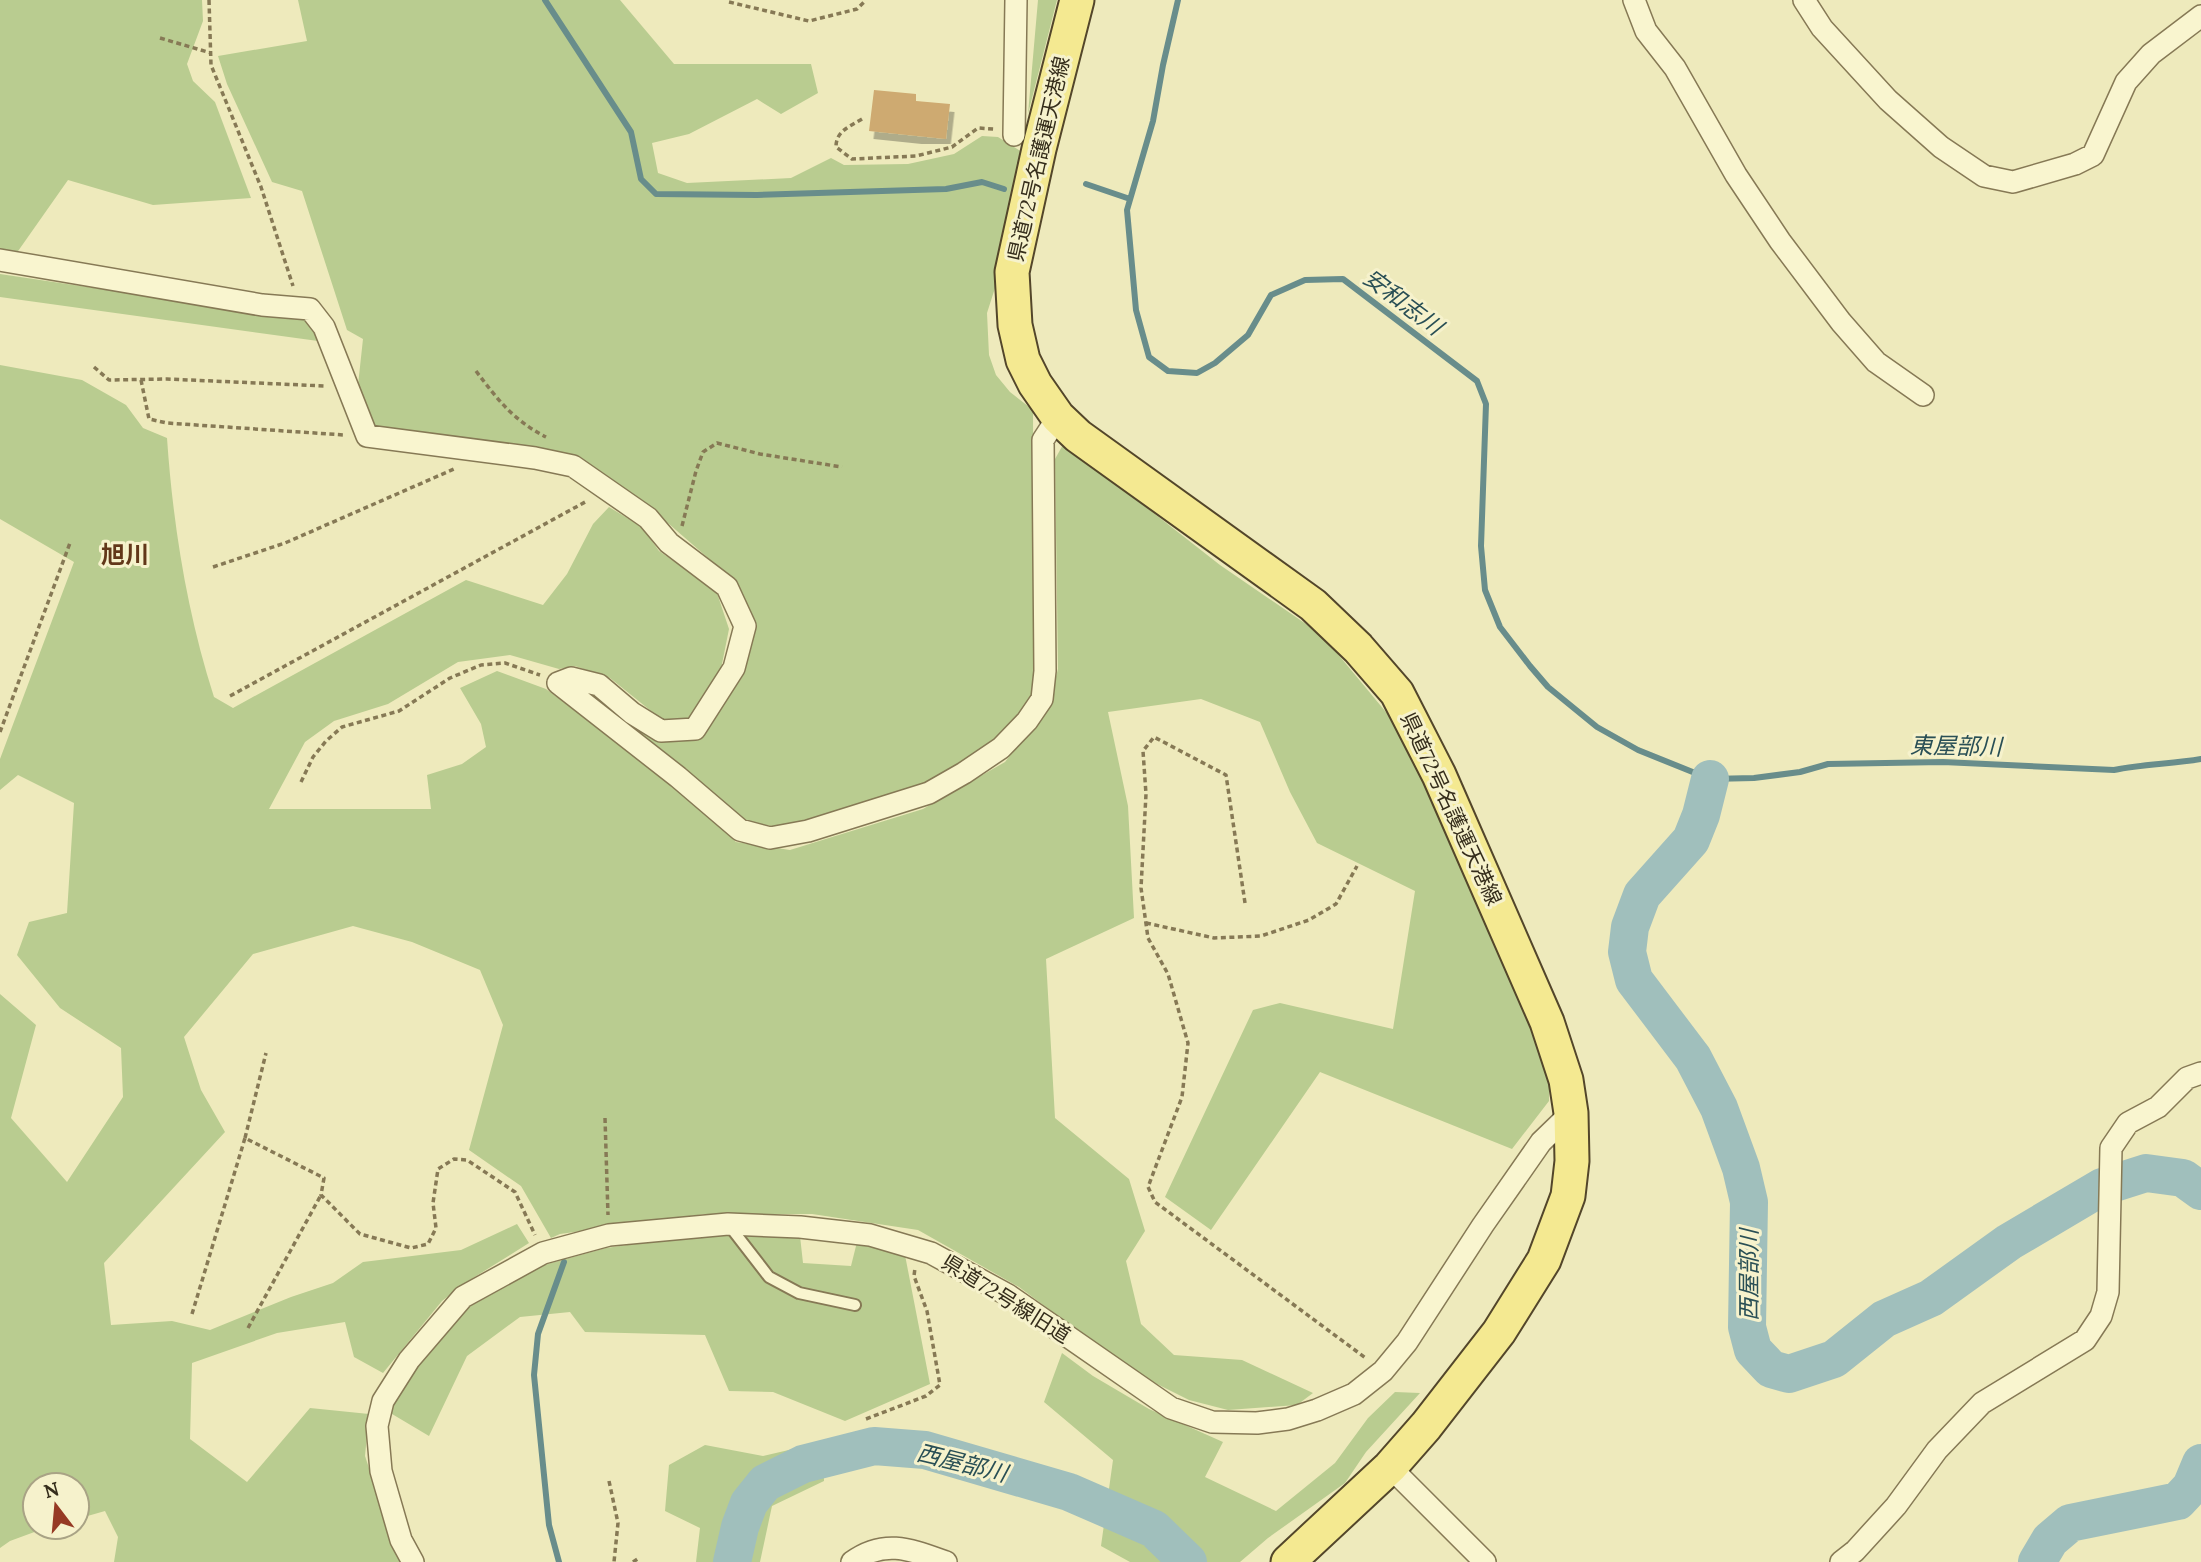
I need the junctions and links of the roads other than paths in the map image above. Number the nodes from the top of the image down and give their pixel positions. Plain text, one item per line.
1 (1016, 0) edge
2 (1077, 0) edge
3 (1634, 0) edge
4 (1804, 0) edge
5 (2201, 16) edge
6 (1014, 135) road end
7 (0, 260) edge
8 (1923, 396) dead end
9 (1058, 417) junction
10 (2201, 1073) edge
11 (1571, 1113) junction
12 (728, 1224) junction
13 (855, 1305) dead end
14 (1390, 1467) junction
15 (413, 1562) edge
16 (852, 1562) edge
17 (946, 1562) edge
18 (1288, 1562) edge
19 (1485, 1562) edge
20 (1840, 1562) edge

1 - 6 street
2 - 9 main road, 県道72号名護運天港線
3 - 8 street
4 - 5 street
7 - 9 street
9 - 11 main road, 県道72号名護運天港線
10 - 20 street
11 - 12 street, 県道72号線旧道
11 - 14 main road, 県道72号名護運天港線
12 - 13 lane
12 - 15 street, 県道72号線旧道
14 - 18 main road, 県道72号名護運天港線
14 - 19 street
16 - 17 street

